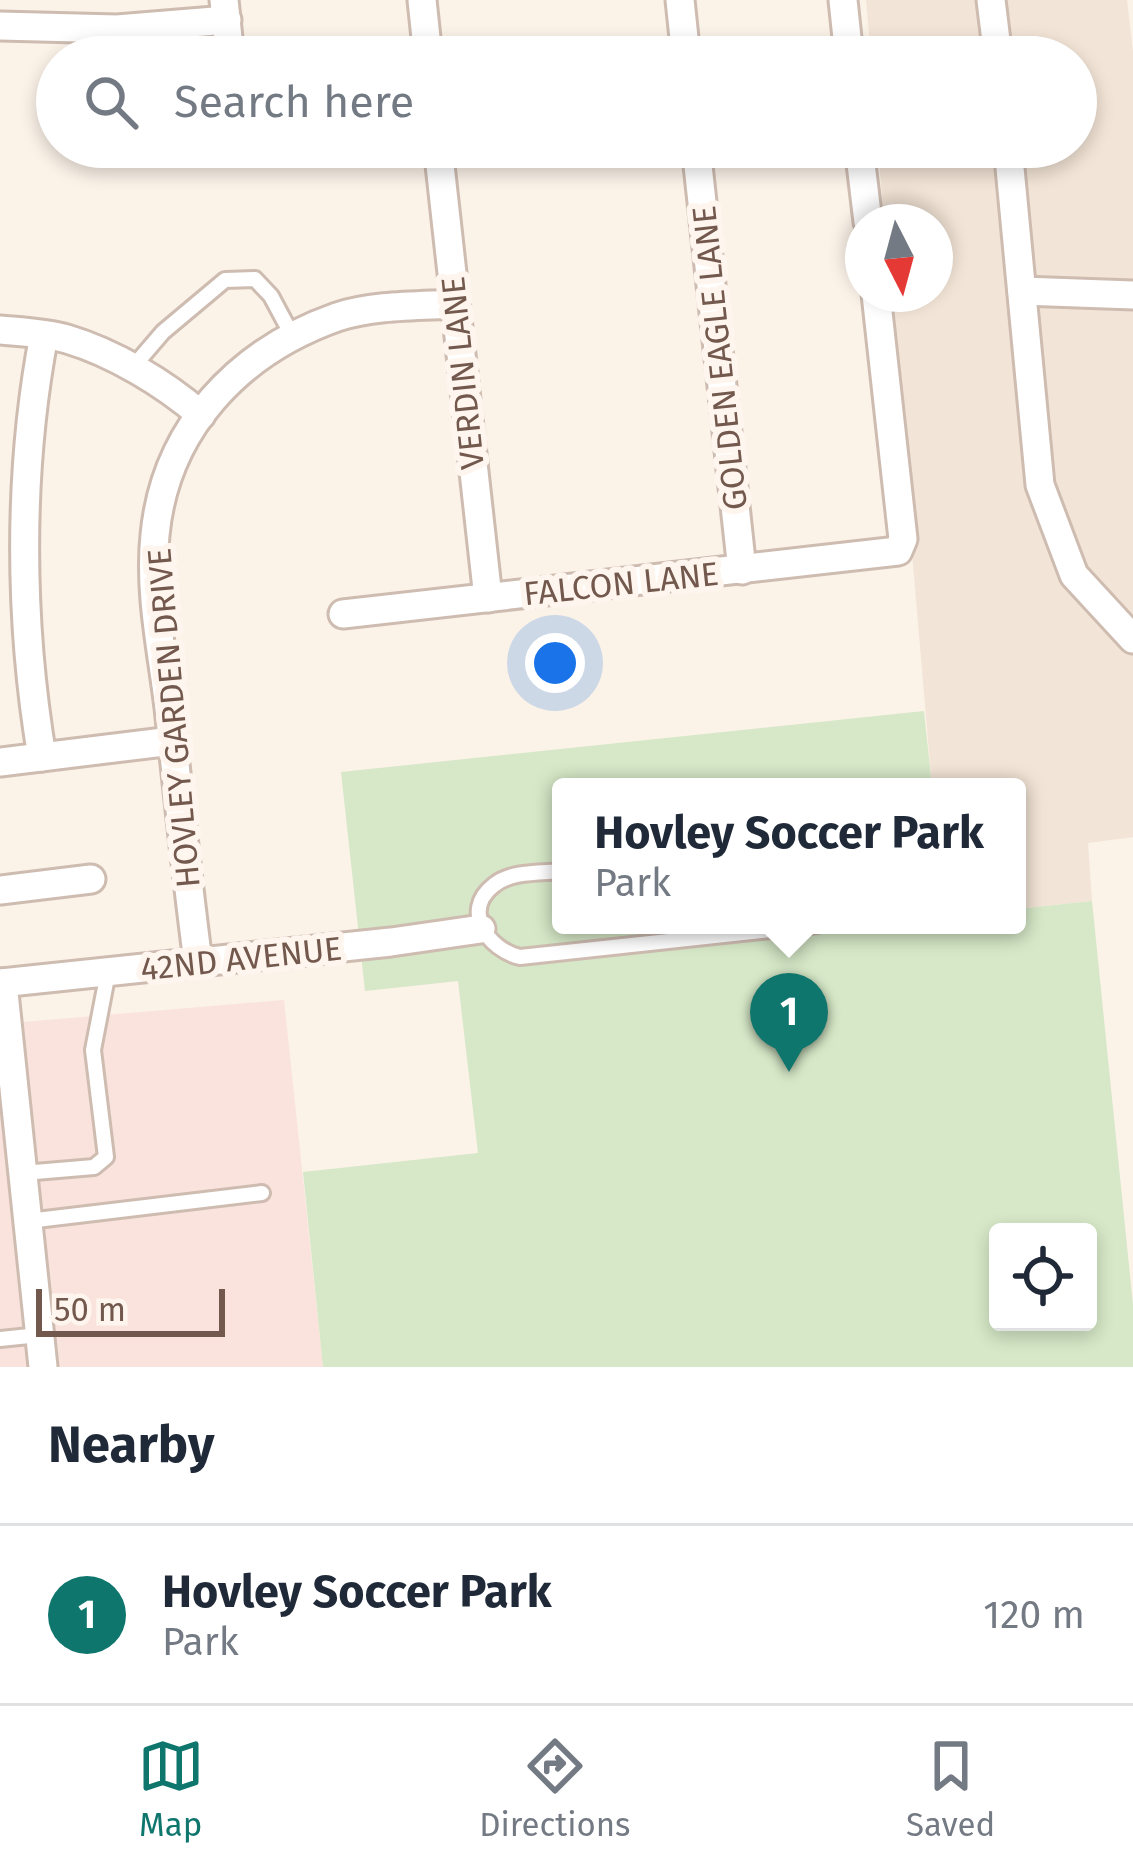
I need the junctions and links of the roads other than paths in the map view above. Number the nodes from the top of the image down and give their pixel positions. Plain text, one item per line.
1 (422, 0) edge
2 (680, 0) edge
3 (843, 0) edge
4 (991, 0) edge
5 (225, 10) edge
6 (0, 26) edge
7 (426, 36) edge
8 (684, 36) edge
9 (847, 36) edge
10 (995, 36) edge
11 (440, 168) edge
12 (698, 168) edge
13 (862, 168) edge
14 (1010, 168) edge
15 (866, 204) edge
16 (1022, 291) junction
17 (1133, 295) edge
18 (455, 304) junction
19 (878, 312) edge
20 (0, 330) edge
21 (44, 335) junction
22 (294, 339) junction
23 (132, 368) junction
24 (201, 415) junction
25 (742, 570) junction
26 (488, 598) junction
27 (343, 614) dead end
28 (1133, 639) edge
29 (172, 742) junction
30 (42, 757) junction
31 (0, 763) edge
32 (552, 872) edge
33 (91, 879) dead end
34 (0, 890) edge
35 (481, 929) junction
36 (737, 934) edge
37 (198, 962) junction
38 (108, 972) junction
39 (2, 983) edge
40 (20, 1185) junction
41 (262, 1193) dead end
42 (28, 1221) junction
43 (40, 1335) junction
44 (0, 1339) edge
45 (43, 1367) edge

1 - 7 street
2 - 8 street
3 - 9 street
4 - 10 street
5 - 6 street
11 - 18 street, VERDIN LANE
12 - 25 street, GOLDEN EAGLE LANE
13 - 15 street
14 - 16 street
16 - 17 street
16 - 28 street
18 - 22 street, HOVLEY GARDEN DRIVE
18 - 26 street, VERDIN LANE
19 - 25 street, FALCON LANE
20 - 21 street
21 - 23 street
21 - 30 street
22 - 23 lane
22 - 24 street, HOVLEY GARDEN DRIVE
23 - 24 street
24 - 29 street, HOVLEY GARDEN DRIVE
25 - 26 street, FALCON LANE
26 - 27 street, FALCON LANE
29 - 30 street
29 - 37 street, HOVLEY GARDEN DRIVE
30 - 31 street
32 - 35 lane
33 - 34 street
35 - 36 lane
35 - 37 street, 42ND AVENUE
37 - 38 street, 42ND AVENUE
38 - 39 street, 42ND AVENUE
38 - 40 lane
39 - 40 street
40 - 42 street
41 - 42 lane
42 - 43 street
43 - 44 lane
43 - 45 street

